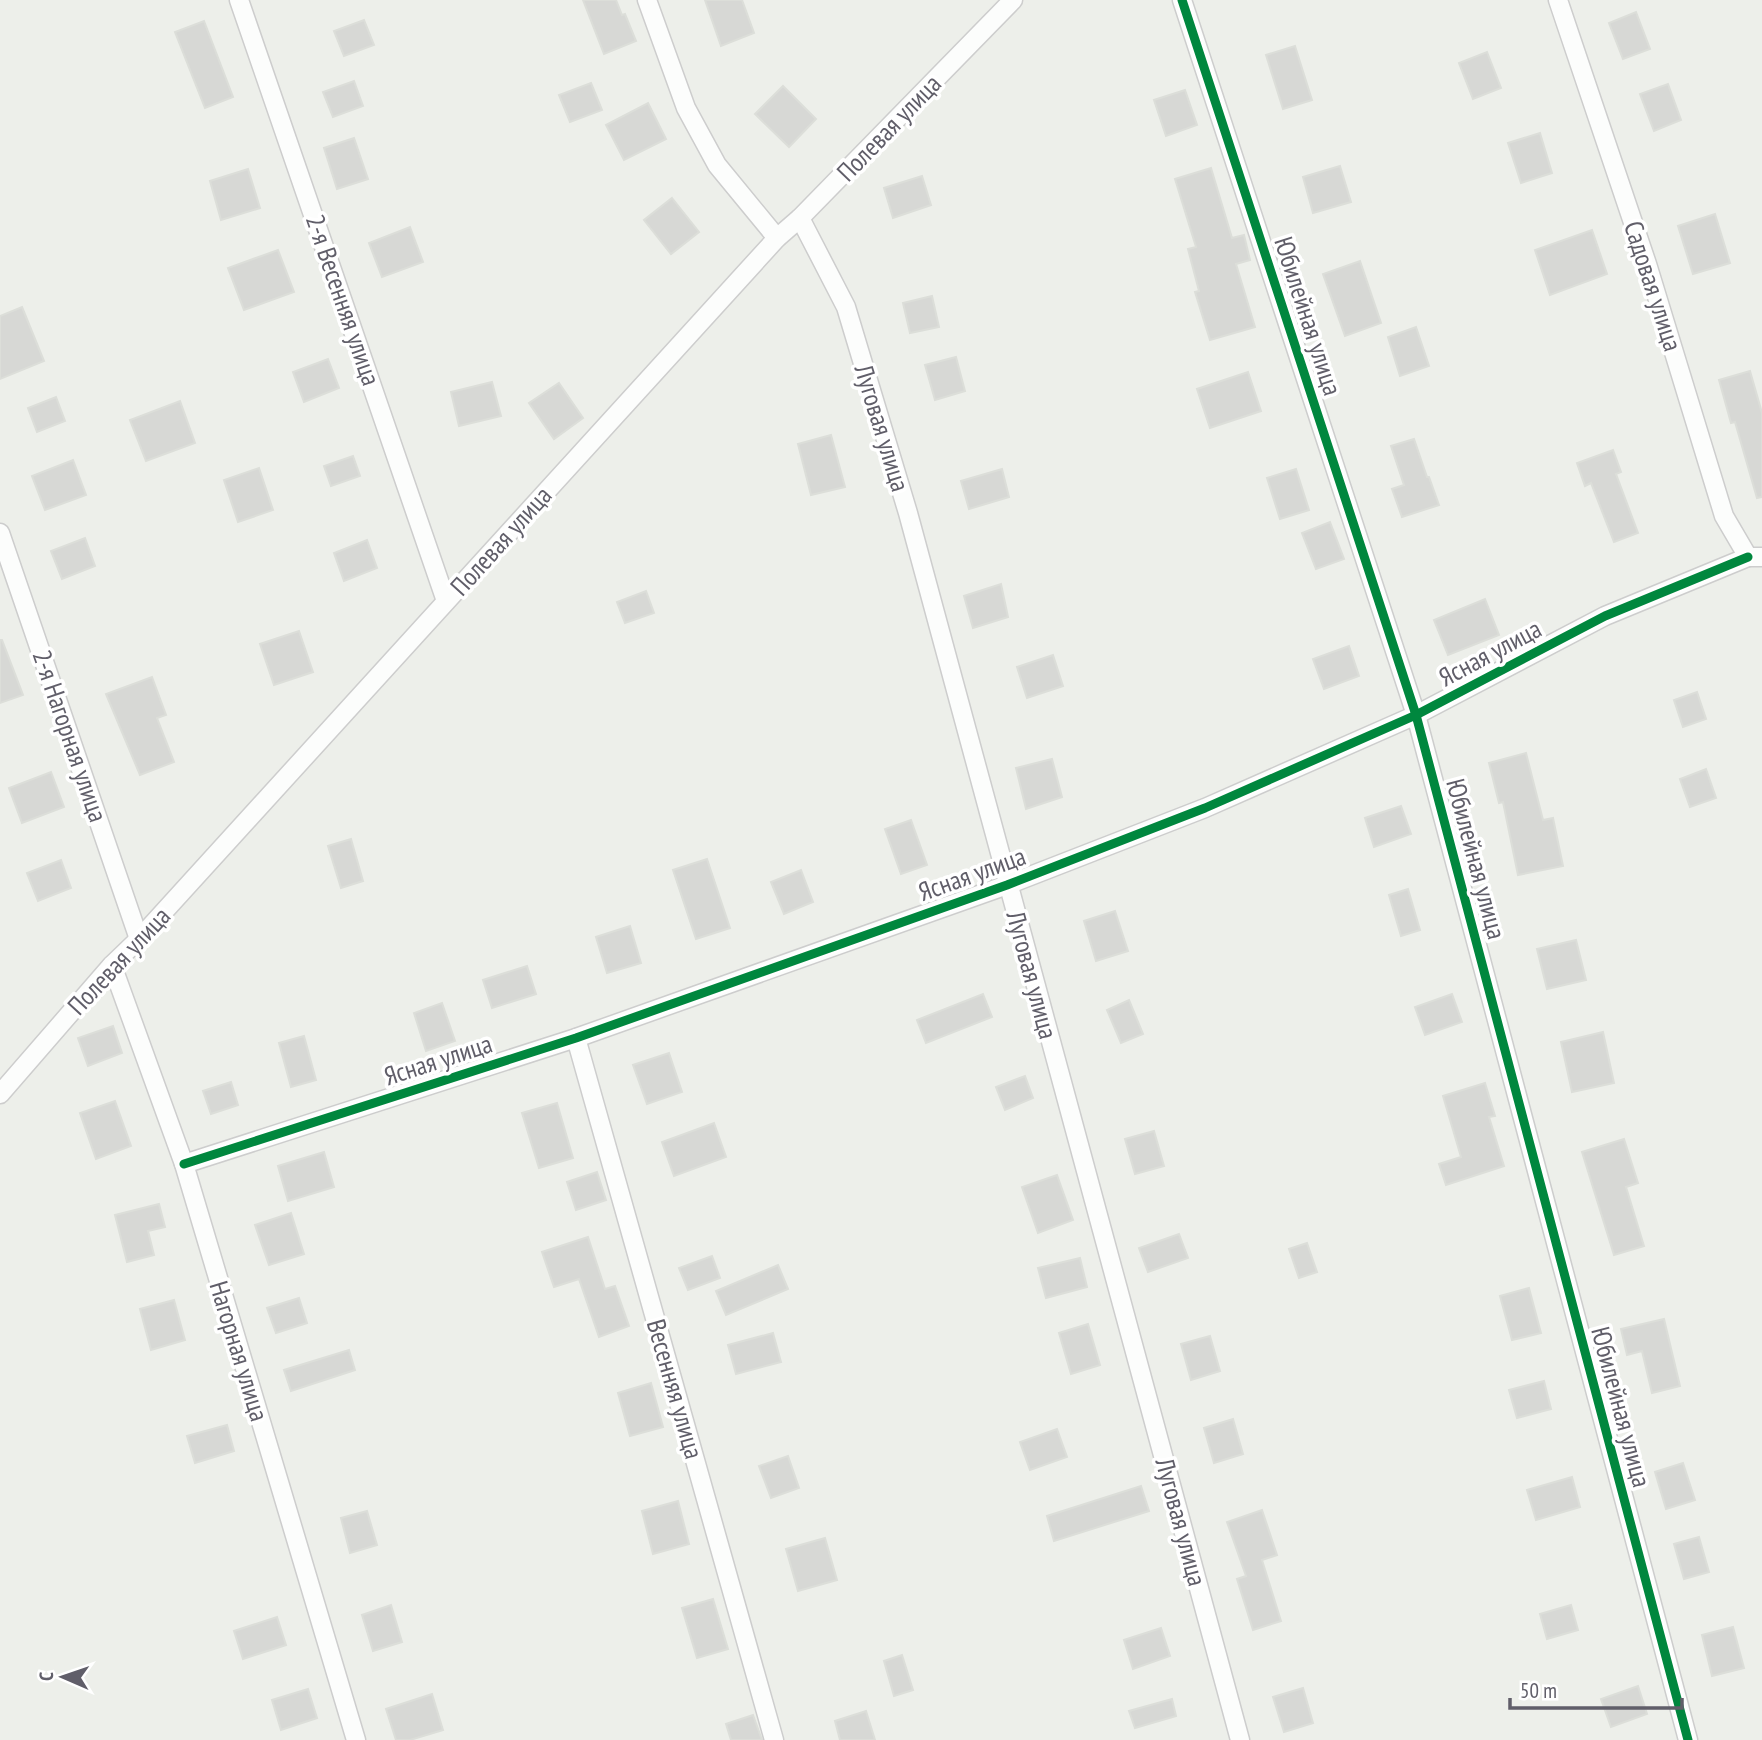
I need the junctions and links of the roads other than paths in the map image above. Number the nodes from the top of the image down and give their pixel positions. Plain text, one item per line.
1 (239, 0) edge
2 (647, 0) edge
3 (1013, 0) edge
4 (1182, 0) edge
5 (1558, 0) edge
6 (800, 218) junction
7 (777, 238) junction
8 (0, 533) edge
9 (1755, 557) edge
10 (446, 601) junction
11 (1416, 715) junction
12 (1007, 885) junction
13 (139, 939) junction
14 (112, 965) junction
15 (576, 1038) junction
16 (0, 1094) edge
17 (184, 1164) junction
18 (356, 1740) edge
19 (774, 1740) edge
20 (1240, 1740) edge
21 (1688, 1740) edge

1 - 10 street, 2-я Весенняя улица
2 - 7 street
3 - 6 street, Полевая улица
4 - 11 street, Юбилейная улица
5 - 9 street, Садовая улица
6 - 7 street, Полевая улица
6 - 12 street, Луговая улица
7 - 10 street, Полевая улица
8 - 13 street, 2-я Нагорная улица
9 - 11 street, Ясная улица
10 - 13 street, Полевая улица
11 - 12 street, Ясная улица
11 - 21 street, Юбилейная улица
12 - 15 street, Ясная улица
12 - 20 street, Луговая улица
13 - 14 street, Полевая улица
14 - 16 street, Полевая улица
14 - 17 street, Нагорная улица
15 - 17 street, Ясная улица
15 - 19 street, Весенняя улица
17 - 18 street, Нагорная улица

